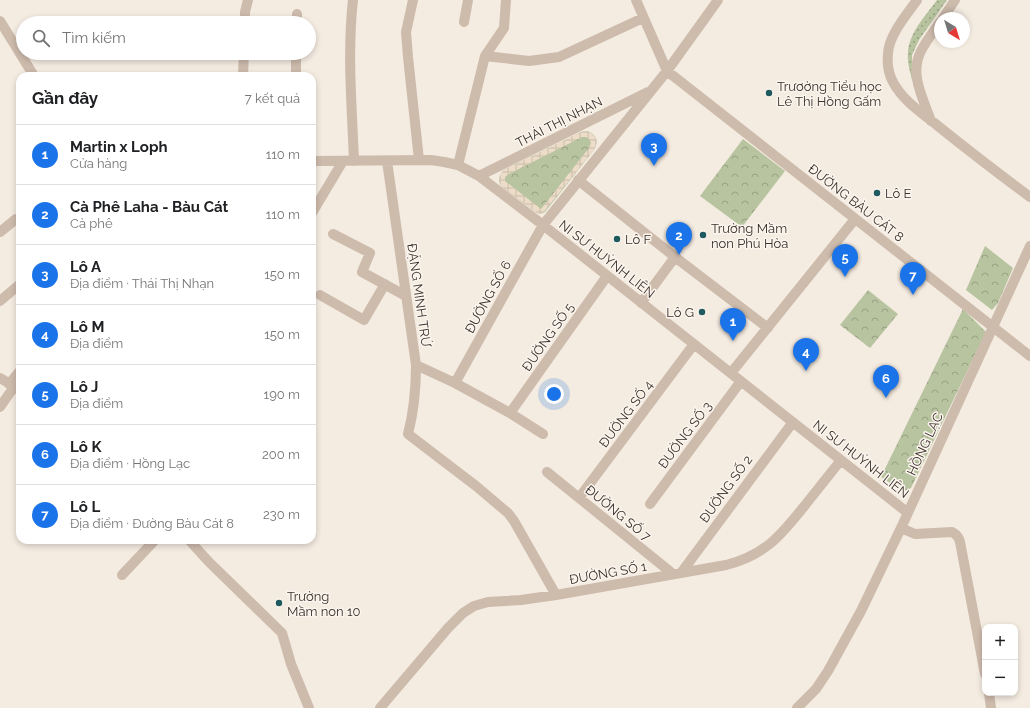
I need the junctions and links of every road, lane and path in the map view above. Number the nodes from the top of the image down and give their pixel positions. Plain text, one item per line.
1 (248, 0) edge
2 (353, 0) edge
3 (413, 0) edge
4 (468, 0) edge
5 (506, 0) edge
6 (636, 0) edge
7 (718, 0) edge
8 (917, 0) edge
9 (955, 0) edge
10 (947, 12) edge
11 (245, 16) edge
12 (643, 18) junction
13 (0, 21) edge
14 (464, 22) dead end
15 (934, 31) edge
16 (16, 47) edge
17 (485, 56) junction
18 (24, 60) edge
19 (244, 60) edge
20 (296, 60) edge
21 (666, 71) junction
22 (32, 72) edge
23 (243, 72) edge
24 (296, 72) edge
25 (651, 90) junction
26 (931, 120) junction
27 (419, 160) junction
28 (316, 161) edge
29 (343, 161) junction
30 (354, 161) junction
31 (387, 161) junction
32 (458, 165) junction
33 (480, 176) junction
34 (578, 180) junction
35 (1030, 197) edge
36 (316, 205) edge
37 (16, 219) dead end
38 (855, 219) junction
39 (543, 225) junction
40 (0, 232) edge
41 (333, 234) dead end
42 (1030, 246) edge
43 (675, 257) junction
44 (607, 276) junction
45 (385, 284) junction
46 (16, 287) edge
47 (320, 295) dead end
48 (406, 296) junction
49 (0, 301) edge
50 (641, 302) junction
51 (993, 327) junction
52 (768, 328) junction
53 (694, 344) junction
54 (1030, 356) edge
55 (416, 364) junction
56 (731, 374) junction
57 (0, 378) edge
58 (741, 381) junction
59 (456, 383) junction
60 (14, 387) edge
61 (0, 406) edge
62 (510, 413) junction
63 (793, 422) junction
64 (543, 434) dead end
65 (841, 460) junction
66 (547, 472) dead end
67 (579, 498) junction
68 (650, 504) dead end
69 (908, 512) junction
70 (901, 528) junction
71 (151, 544) edge
72 (193, 544) edge
73 (677, 573) junction
74 (122, 575) dead end
75 (556, 595) junction
76 (982, 660) edge
77 (989, 696) edge
78 (309, 708) edge
79 (380, 708) edge
80 (797, 708) edge
81 (991, 708) edge

1 - 11 street
2 - 30 street
3 - 27 street
4 - 14 street
5 - 17 street
6 - 12 street
7 - 21 street, THÁI THỊ NHẠN
8 - 26 street
9 - 10 street
12 - 17 street
12 - 21 street
13 - 16 street
15 - 26 street
17 - 32 street
18 - 22 street
19 - 23 street
20 - 24 street
21 - 25 street, THÁI THỊ NHẠN
21 - 38 street, ĐƯỜNG BÀU CÁT 8
25 - 33 street, THÁI THỊ NHẠN
25 - 34 street, THÁI THỊ NHẠN
26 - 35 street
27 - 31 street, NI SƯ HUỲNH LIÊN
27 - 32 street, NI SƯ HUỲNH LIÊN
28 - 29 street, NI SƯ HUỲNH LIÊN
29 - 30 street, NI SƯ HUỲNH LIÊN
29 - 36 street
30 - 31 street, NI SƯ HUỲNH LIÊN
31 - 48 street, ĐẶNG MINH TRỨ
32 - 33 street, NI SƯ HUỲNH LIÊN
33 - 39 street, NI SƯ HUỲNH LIÊN
34 - 39 street, THÁI THỊ NHẠN
34 - 43 street
37 - 40 street
38 - 51 street, ĐƯỜNG BÀU CÁT 8
38 - 52 street
39 - 44 street, NI SƯ HUỲNH LIÊN
39 - 59 street, ĐƯỜNG SỐ 6
41 - 45 street
42 - 51 street, HỒNG LẠC
43 - 50 street
43 - 52 street
44 - 50 street, NI SƯ HUỲNH LIÊN
44 - 62 street, ĐƯỜNG SỐ 5
45 - 47 street
45 - 48 street
46 - 49 street
48 - 55 street, ĐẶNG MINH TRỨ
50 - 53 street, NI SƯ HUỲNH LIÊN
51 - 54 street, ĐƯỜNG BÀU CÁT 8
51 - 69 street, HỒNG LẠC
52 - 56 street
53 - 56 street, NI SƯ HUỲNH LIÊN
53 - 67 street, ĐƯỜNG SỐ 4
55 - 59 street
55 - 75 street, ĐẶNG MINH TRỨ
56 - 58 street, NI SƯ HUỲNH LIÊN
57 - 60 street
58 - 63 street, NI SƯ HUỲNH LIÊN
58 - 68 street, ĐƯỜNG SỐ 3
59 - 62 street
60 - 61 street
62 - 64 street
63 - 65 street, NI SƯ HUỲNH LIÊN
63 - 73 street, ĐƯỜNG SỐ 2
65 - 69 street, NI SƯ HUỲNH LIÊN
65 - 73 street, ĐƯỜNG SỐ 1
66 - 67 street, ĐƯỜNG SỐ 7
67 - 73 street, ĐƯỜNG SỐ 7
69 - 70 street, HỒNG LẠC
70 - 76 street
70 - 80 street, HỒNG LẠC
71 - 74 street
72 - 78 street
73 - 75 street, ĐƯỜNG SỐ 1
75 - 79 street, ĐƯỜNG SỐ 1
77 - 81 street

